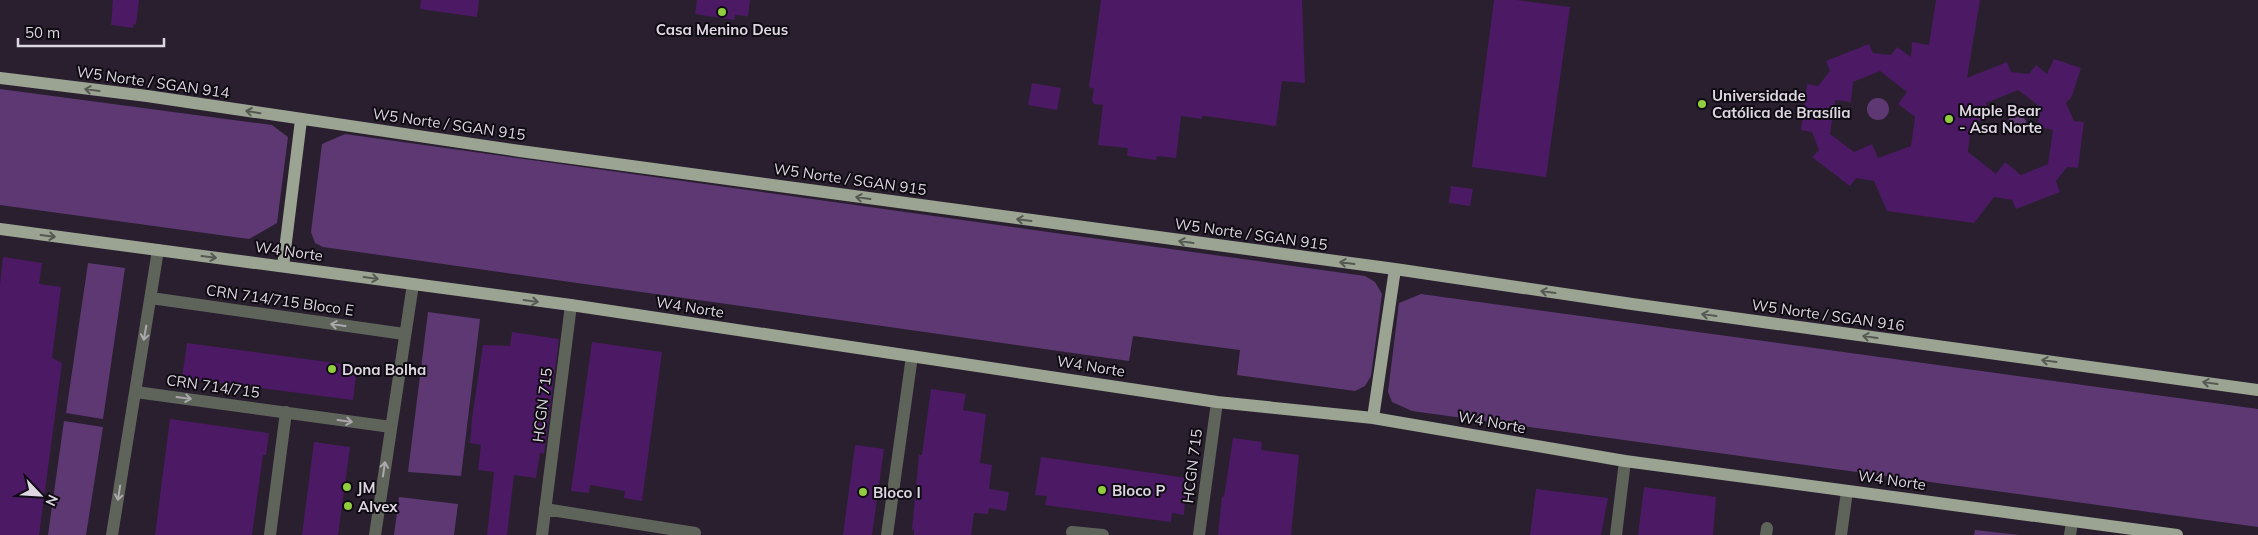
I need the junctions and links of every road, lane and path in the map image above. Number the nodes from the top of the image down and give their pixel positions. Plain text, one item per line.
1 (0, 78) edge
2 (301, 120) junction
3 (0, 229) edge
4 (158, 250) junction
5 (283, 266) junction
6 (1395, 269) junction
7 (413, 284) junction
8 (152, 298) junction
9 (571, 305) junction
10 (404, 334) junction
11 (912, 356) junction
12 (2258, 390) edge
13 (136, 392) junction
14 (1217, 402) junction
15 (286, 412) junction
16 (1373, 418) junction
17 (390, 428) junction
18 (1625, 461) junction
19 (1846, 491) junction
20 (545, 509) junction
21 (2071, 529) edge
22 (1072, 532) dead end
23 (695, 534) dead end
24 (112, 535) edge
25 (270, 535) edge
26 (375, 535) edge
27 (542, 535) edge
28 (887, 535) edge
29 (1103, 535) edge
30 (1199, 535) edge
31 (1616, 535) edge
32 (1841, 535) edge
33 (2177, 535) edge

2 -> 1 main road, W5 Norte / SGAN 914
2 - 5 main road
6 -> 2 main road, W5 Norte / SGAN 915
3 -> 4 main road, W4 Norte
4 -> 5 main road, W4 Norte
4 - 8 street
5 -> 7 main road, W4 Norte
12 -> 6 main road, W5 Norte / SGAN 916
6 - 16 main road
7 -> 9 main road, W4 Norte
7 - 10 street
10 -> 8 street, CRN 714/715 Bloco E
8 -> 13 street
9 - 11 main road, W4 Norte
9 - 20 street, HCGN 715
10 - 17 street
11 - 14 main road, W4 Norte
11 - 28 street
13 -> 15 street, CRN 714/715
13 -> 24 street
14 - 16 main road, W4 Norte
14 - 30 street, HCGN 715
15 -> 17 street, CRN 714/715
15 - 25 street
16 - 18 main road, W4 Norte
26 -> 17 street
18 - 19 main road, W4 Norte
18 - 31 street
19 - 21 main road, W4 Norte
19 - 32 street
20 - 23 street
20 - 27 street, HCGN 715
21 - 33 main road, W4 Norte
22 - 29 street

